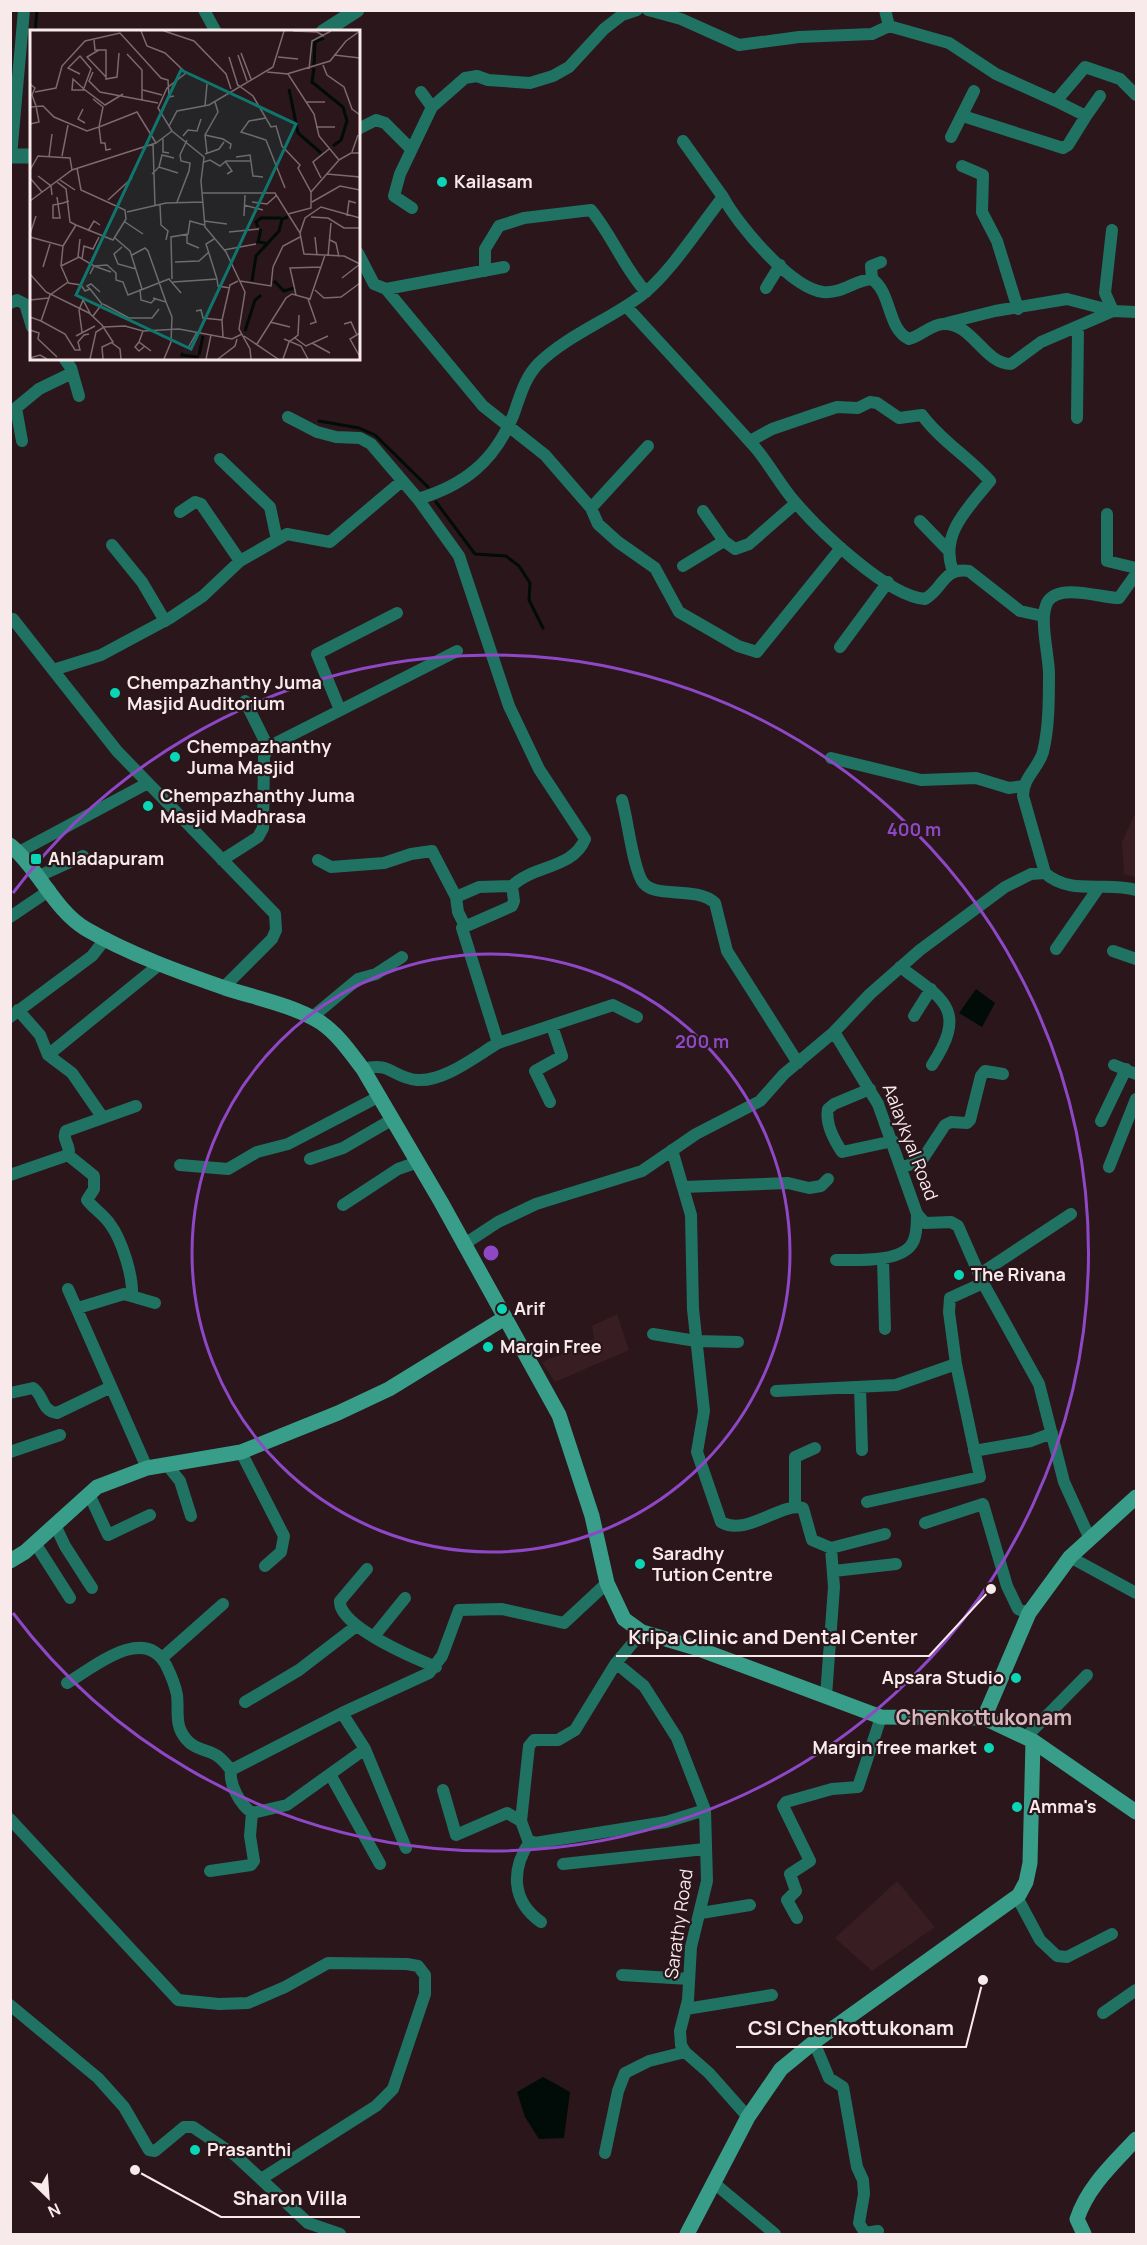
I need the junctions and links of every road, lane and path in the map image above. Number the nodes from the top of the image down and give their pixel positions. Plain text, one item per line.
1 (24, 10) edge
2 (204, 10) edge
3 (357, 10) edge
4 (638, 10) edge
5 (648, 10) edge
6 (885, 10) edge
7 (889, 26) junction
8 (215, 30) edge
9 (326, 30) edge
10 (974, 91) dead end
11 (421, 92) dead end
12 (1137, 95) edge
13 (1100, 96) dead end
14 (1056, 100) junction
15 (432, 107) junction
16 (963, 116) junction
17 (1086, 116) junction
18 (360, 128) edge
19 (951, 137) dead end
20 (683, 141) dead end
21 (411, 149) junction
22 (11, 156) edge
23 (30, 156) edge
24 (962, 165) dead end
25 (723, 197) junction
26 (412, 208) dead end
27 (1112, 230) dead end
28 (360, 257) edge
29 (881, 262) dead end
30 (780, 264) junction
31 (504, 267) dead end
32 (485, 271) junction
33 (872, 279) junction
34 (766, 288) dead end
35 (386, 289) junction
36 (646, 292) junction
37 (10, 303) edge
38 (626, 306) junction
39 (1018, 309) junction
40 (1113, 311) junction
41 (1137, 312) edge
42 (30, 320) edge
43 (946, 323) junction
44 (1078, 327) junction
45 (65, 360) edge
46 (72, 373) junction
47 (79, 396) dead end
48 (288, 417) dead end
49 (1077, 418) dead end
50 (507, 426) junction
51 (22, 441) dead end
52 (750, 441) junction
53 (648, 446) dead end
54 (220, 459) dead end
55 (402, 481) junction
56 (418, 499) junction
57 (796, 503) junction
58 (591, 508) junction
59 (703, 511) dead end
60 (180, 512) dead end
61 (1107, 514) dead end
62 (920, 521) dead end
63 (277, 540) junction
64 (724, 541) junction
65 (112, 545) dead end
66 (841, 548) junction
67 (948, 550) junction
68 (240, 561) junction
69 (683, 566) dead end
70 (1137, 568) edge
71 (953, 571) junction
72 (1137, 574) edge
73 (888, 582) junction
74 (397, 613) dead end
75 (1043, 616) junction
76 (10, 620) edge
77 (165, 621) junction
78 (840, 647) dead end
79 (457, 651) dead end
80 (53, 670) junction
81 (245, 701) dead end
82 (340, 710) junction
83 (268, 747) junction
84 (831, 758) dead end
85 (148, 783) junction
86 (1023, 786) junction
87 (622, 800) dead end
88 (13, 848) edge
89 (83, 856) dead end
90 (222, 860) junction
91 (318, 860) dead end
92 (1045, 873) junction
93 (39, 876) junction
94 (512, 886) junction
95 (1099, 887) junction
96 (50, 890) junction
97 (1137, 890) edge
98 (456, 897) junction
99 (10, 917) edge
100 (465, 926) junction
101 (106, 938) junction
102 (1056, 949) dead end
103 (1113, 951) dead end
104 (402, 957) dead end
105 (1137, 959) edge
106 (160, 964) junction
107 (900, 967) junction
108 (224, 987) junction
109 (931, 990) junction
110 (14, 1013) edge
111 (915, 1016) dead end
112 (637, 1017) dead end
113 (311, 1018) junction
114 (552, 1026) junction
115 (834, 1032) junction
116 (498, 1042) junction
117 (48, 1055) junction
118 (798, 1063) junction
119 (932, 1065) dead end
120 (363, 1069) junction
121 (1126, 1070) edge
122 (1003, 1074) dead end
123 (870, 1089) junction
124 (380, 1096) junction
125 (1137, 1099) edge
126 (550, 1102) dead end
127 (136, 1106) dead end
128 (102, 1118) junction
129 (393, 1119) junction
130 (1101, 1122) dead end
131 (893, 1141) junction
132 (672, 1150) junction
133 (68, 1155) junction
134 (310, 1159) dead end
135 (418, 1162) junction
136 (180, 1165) dead end
137 (1109, 1167) dead end
138 (901, 1168) junction
139 (10, 1175) edge
140 (828, 1179) dead end
141 (683, 1187) junction
142 (343, 1205) dead end
143 (1071, 1214) dead end
144 (919, 1222) junction
145 (463, 1245) junction
146 (883, 1259) junction
147 (836, 1260) dead end
148 (981, 1279) junction
149 (68, 1289) dead end
150 (132, 1295) junction
151 (155, 1303) dead end
152 (78, 1308) junction
153 (503, 1319) junction
154 (885, 1329) dead end
155 (653, 1334) dead end
156 (696, 1341) junction
157 (738, 1342) dead end
158 (956, 1364) junction
159 (111, 1387) junction
160 (860, 1387) junction
161 (776, 1391) dead end
162 (10, 1393) edge
163 (1052, 1433) junction
164 (60, 1435) dead end
165 (815, 1448) dead end
166 (862, 1450) dead end
167 (974, 1451) junction
168 (10, 1452) edge
169 (241, 1452) junction
170 (167, 1465) junction
171 (147, 1468) junction
172 (89, 1494) junction
173 (1137, 1497) edge
174 (867, 1502) dead end
175 (795, 1506) junction
176 (150, 1515) dead end
177 (191, 1516) dead end
178 (925, 1523) dead end
179 (55, 1525) junction
180 (885, 1534) dead end
181 (1089, 1537) junction
182 (35, 1543) junction
183 (831, 1548) junction
184 (12, 1556) edge
185 (1070, 1557) junction
186 (896, 1564) dead end
187 (265, 1566) dead end
188 (367, 1569) dead end
189 (834, 1571) junction
190 (607, 1583) junction
191 (92, 1588) dead end
192 (1137, 1593) edge
193 (70, 1598) dead end
194 (405, 1598) dead end
195 (223, 1604) dead end
196 (1029, 1613) junction
197 (355, 1627) junction
198 (642, 1632) junction
199 (375, 1635) junction
200 (162, 1658) junction
201 (616, 1663) junction
202 (436, 1667) junction
203 (1088, 1675) dead end
204 (67, 1683) dead end
205 (826, 1696) junction
206 (245, 1702) dead end
207 (342, 1713) junction
208 (881, 1717) junction
209 (984, 1718) junction
210 (1029, 1739) junction
211 (365, 1749) junction
212 (231, 1770) junction
213 (330, 1774) junction
214 (443, 1790) dead end
215 (705, 1810) junction
216 (1137, 1812) edge
217 (252, 1813) junction
218 (10, 1819) edge
219 (521, 1821) junction
220 (530, 1841) junction
221 (406, 1848) dead end
222 (705, 1849) junction
223 (380, 1864) dead end
224 (563, 1864) dead end
225 (210, 1871) dead end
226 (1017, 1897) junction
227 (750, 1905) dead end
228 (701, 1913) junction
229 (796, 1918) dead end
230 (541, 1922) dead end
231 (1112, 1934) dead end
232 (622, 1976) dead end
233 (689, 1979) junction
234 (1137, 1990) edge
235 (772, 1995) dead end
236 (10, 2005) edge
237 (686, 2009) junction
238 (1103, 2013) dead end
239 (814, 2042) junction
240 (684, 2052) junction
241 (748, 2117) junction
242 (1137, 2139) edge
243 (605, 2153) dead end
244 (261, 2179) junction
245 (714, 2183) junction
246 (878, 2231) dead end
247 (340, 2235) edge
248 (687, 2235) edge
249 (776, 2235) edge
250 (1084, 2235) edge

1 - 22 street
2 - 8 street
3 - 9 street
4 - 15 street
5 - 7 street
6 - 7 street
7 - 14 street
10 - 16 street
11 - 15 street
12 - 14 street
13 - 17 street
14 - 17 street
15 - 21 street
16 - 17 street
16 - 19 street
18 - 21 street
20 - 25 street
21 - 26 street
22 - 23 street
24 - 39 street
25 - 30 street
25 - 36 street
27 - 40 street
28 - 35 street
29 - 33 street
30 - 33 street
30 - 34 street
31 - 32 street
32 - 35 street
32 - 36 street
33 - 43 street
35 - 50 street
36 - 38 street
37 - 42 street
38 - 50 street
38 - 52 street
39 - 40 street
39 - 43 street
40 - 41 street
40 - 44 street
43 - 44 street
44 - 49 street
45 - 46 street
46 - 47 street
46 - 51 street
48 - 55 street
50 - 56 street
50 - 58 street
52 - 57 street
52 - 67 street
53 - 58 street
54 - 63 street
55 - 56 street
55 - 63 street
56 - 94 street
57 - 64 street
57 - 66 street
58 - 66 street
59 - 64 street
60 - 68 street
61 - 70 street
62 - 67 street
63 - 68 street
64 - 69 street
65 - 77 street
66 - 73 street
67 - 71 street
68 - 77 street
71 - 73 street
71 - 75 street
72 - 75 street
73 - 78 street
74 - 82 street
75 - 86 street
76 - 80 street
77 - 80 street
79 - 82 street
80 - 85 street
81 - 83 street
82 - 83 street
83 - 90 street
84 - 86 street
85 - 88 street
85 - 90 street
86 - 92 street
87 - 118 street
88 - 93 main road
89 - 93 street
90 - 108 street
91 - 98 street
92 - 95 street
92 - 107 street
93 - 96 main road
94 - 98 street
94 - 100 street
95 - 97 street
95 - 102 street
96 - 99 street
96 - 101 main road
98 - 100 street
100 - 116 street
101 - 106 main road
101 - 110 street
103 - 105 street
104 - 113 street
106 - 108 main road
106 - 117 street
107 - 109 street
107 - 115 street
108 - 113 main road
109 - 111 street
109 - 119 street
110 - 117 street
112 - 114 street
113 - 120 main road
114 - 116 street
114 - 126 street
115 - 118 street
115 - 123 street, Aalaykyal Road
116 - 120 street
117 - 128 street
118 - 132 street
120 - 124 main road
121 - 130 street
122 - 138 street
123 - 131 street, Aalaykyal Road
123 - 131 street
124 - 129 main road
124 - 136 street
125 - 137 street
127 - 128 street
128 - 133 street
129 - 134 street
129 - 135 main road
131 - 138 street, Aalaykyal Road
132 - 141 street
132 - 145 street
133 - 139 street
133 - 150 street
135 - 142 street
135 - 145 main road
138 - 144 street, Aalaykyal Road
140 - 141 street
141 - 156 street
143 - 148 street
144 - 146 street
144 - 148 street, Aalaykyal Road
145 - 153 main road
146 - 147 street
146 - 154 street
148 - 158 street
148 - 163 street, Aalaykyal Road
149 - 152 street
150 - 151 street
150 - 152 street
152 - 159 street
153 - 169 main road
153 - 190 main road
155 - 156 street
156 - 157 street
156 - 175 street
158 - 160 street
158 - 167 street
159 - 162 street
159 - 171 street
160 - 161 street
160 - 166 street
163 - 167 street
163 - 181 street, Aalaykyal Road
164 - 168 street
165 - 175 street
167 - 174 street
169 - 170 main road
169 - 187 street
170 - 171 main road
170 - 177 street
171 - 172 main road
172 - 176 street
172 - 179 main road
173 - 181 main road
175 - 183 street
178 - 196 street
179 - 182 main road
179 - 191 street
180 - 183 street
181 - 185 main road
182 - 184 main road
182 - 193 street
183 - 189 street
185 - 192 street
185 - 196 main road
186 - 189 street
188 - 197 street
189 - 205 street
190 - 198 main road
190 - 202 street
194 - 199 street
195 - 200 street
196 - 209 main road
197 - 199 street
197 - 206 street
198 - 201 street
198 - 205 main road
199 - 202 street
200 - 204 street
200 - 212 street
201 - 215 street, Sarathy Road
201 - 219 street
202 - 207 street
203 - 210 street
205 - 208 main road
207 - 211 street
207 - 212 street
208 - 209 main road
208 - 229 street
209 - 210 main road
210 - 216 main road
210 - 226 main road
211 - 213 street
211 - 221 street
212 - 217 street
213 - 217 street
213 - 223 street
214 - 219 street
215 - 220 street
215 - 222 street, Sarathy Road
217 - 225 street
218 - 244 street
219 - 220 street
220 - 230 street
222 - 224 street
222 - 228 street, Sarathy Road
226 - 231 street
226 - 239 main road
227 - 228 street
228 - 233 street, Sarathy Road
232 - 233 street
233 - 237 street, Sarathy Road
234 - 238 street
235 - 237 street
236 - 244 street
237 - 240 street, Sarathy Road
239 - 241 main road
239 - 246 street
240 - 241 street
240 - 243 street
241 - 245 main road
242 - 250 main road
244 - 247 street
245 - 248 main road
245 - 249 street

